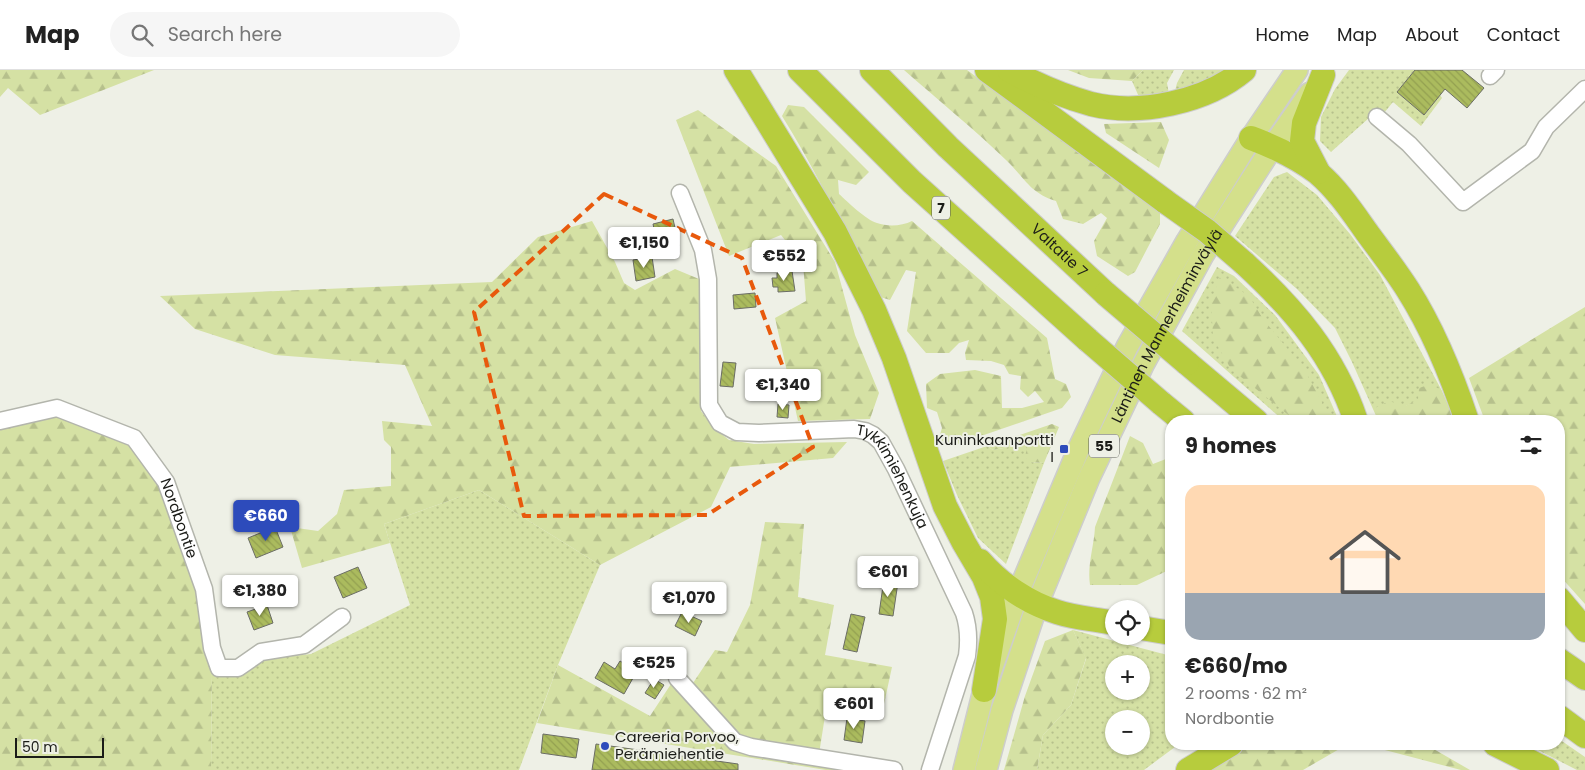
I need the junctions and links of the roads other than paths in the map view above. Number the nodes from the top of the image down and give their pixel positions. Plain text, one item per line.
1 (736, 70) edge
2 (800, 70) edge
3 (872, 70) edge
4 (987, 70) edge
5 (1009, 70) edge
6 (1244, 70) edge
7 (1297, 70) edge
8 (1325, 72) edge
9 (1585, 89) edge
10 (1377, 117) dead end
11 (1262, 142) junction
12 (1318, 174) junction
13 (680, 193) dead end
14 (1176, 415) edge
15 (1249, 415) edge
16 (1354, 415) edge
17 (1465, 415) edge
18 (0, 421) edge
19 (964, 543) junction
20 (1028, 599) junction
21 (1565, 606) edge
22 (342, 617) dead end
23 (1105, 621) edge
24 (1150, 630) edge
25 (1585, 630) edge
26 (1165, 632) edge
27 (1565, 664) edge
28 (677, 678) dead end
29 (1585, 678) edge
30 (984, 690) junction
31 (1565, 721) edge
32 (1585, 736) edge
33 (1221, 750) edge
34 (1507, 750) edge
35 (894, 770) edge
36 (930, 770) edge
37 (964, 770) edge
38 (986, 770) edge
39 (1188, 770) edge
40 (1547, 770) edge

1 - 19 highway
2 - 14 highway, 7, bridge
3 - 15 highway, Valtatie 7, bridge
4 - 16 highway, bridge
5 - 6 highway
7 - 11 main road, Läntinen Mannerheiminväylä / 55
8 - 11 main road, Läntinen Mannerheiminväylä / 55
8 - 12 highway
9 - 10 street
11 - 12 highway
11 - 20 main road, Läntinen Mannerheiminväylä / 55
12 - 17 highway
13 - 36 street, Tykkimiehenkuja
18 - 22 street, Nordbontie
19 - 20 highway
19 - 30 highway
20 - 23 highway
20 - 30 main road, Läntinen Mannerheiminväylä / 55
20 - 38 main road, Läntinen Mannerheiminväylä / 55
21 - 25 highway
24 - 26 highway
27 - 29 highway
28 - 35 street
30 - 37 main road, Läntinen Mannerheiminväylä / 55
31 - 32 highway
33 - 39 highway
34 - 40 highway

